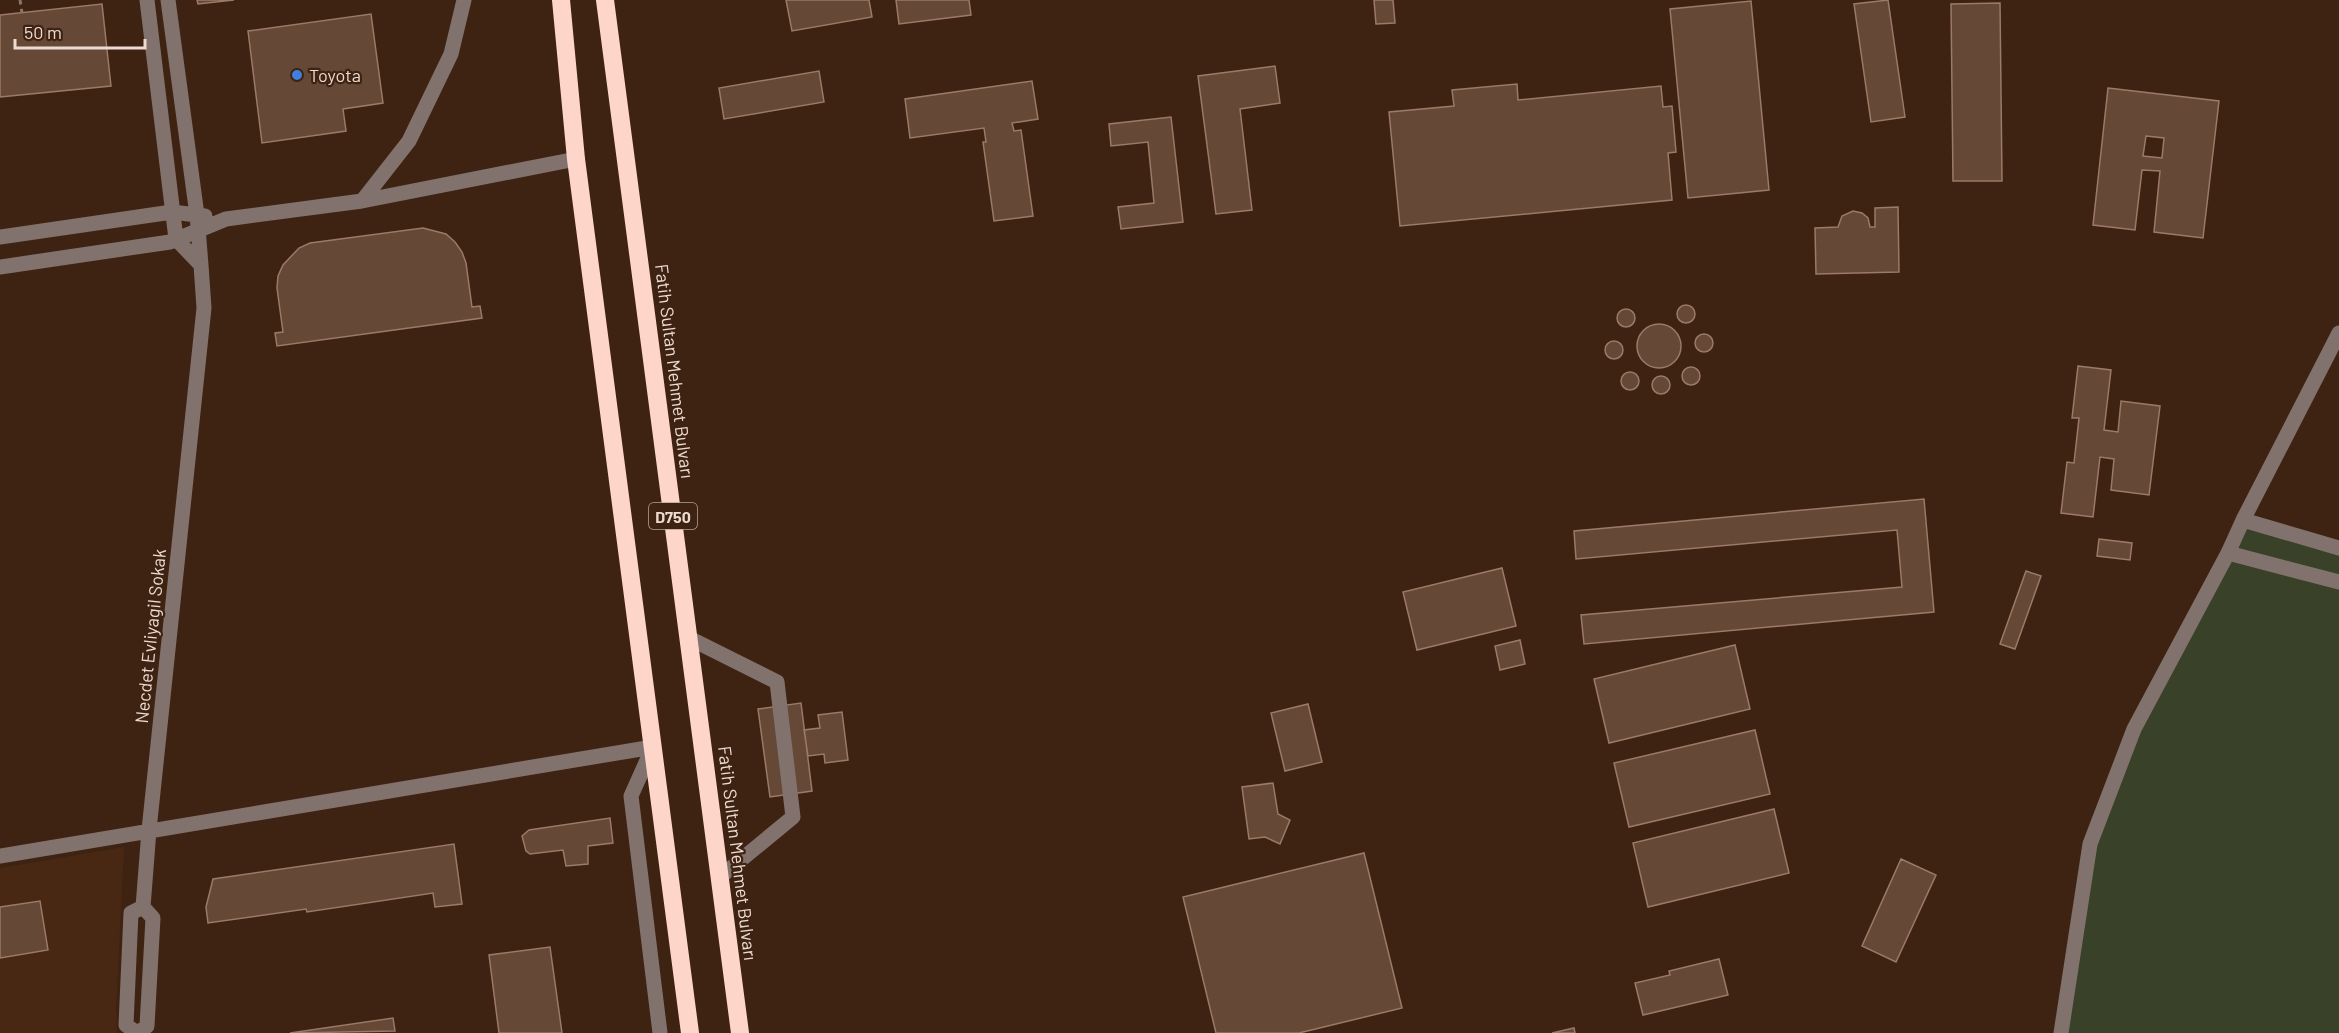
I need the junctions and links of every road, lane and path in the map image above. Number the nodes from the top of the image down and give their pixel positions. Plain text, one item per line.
1 (20, 0) edge
2 (147, 0) edge
3 (168, 0) edge
4 (464, 0) edge
5 (554, 0) edge
6 (561, 0) edge
7 (608, 0) edge
8 (22, 13) dead end
9 (563, 27) junction
10 (576, 159) junction
11 (362, 201) junction
12 (172, 212) junction
13 (197, 214) junction
14 (226, 219) junction
15 (198, 230) junction
16 (0, 237) edge
17 (176, 239) junction
18 (201, 266) junction
19 (0, 267) edge
20 (2339, 333) edge
21 (2242, 520) junction
22 (2339, 548) edge
23 (2228, 553) junction
24 (2339, 582) edge
25 (689, 638) junction
26 (653, 747) junction
27 (149, 830) junction
28 (0, 856) edge
29 (720, 877) junction
30 (144, 907) junction
31 (138, 1033) edge
32 (660, 1033) edge
33 (690, 1033) edge
34 (740, 1033) edge
35 (2061, 1033) edge

1 - 8 path
2 - 12 street
3 - 13 street, Necdet Evliyagil Sokak
4 - 11 street
5 - 9 highway
6 - 9 highway, D750
7 - 25 highway, Fatih Sultan Mehmet Bulvarı / D750
9 - 10 highway, D750
10 - 11 street
10 - 26 highway, D750
11 - 14 street
12 - 13 street
12 - 16 street
12 - 17 street
13 - 14 street
13 - 15 street, Necdet Evliyagil Sokak
14 - 15 street
15 - 17 street
15 - 18 street, Necdet Evliyagil Sokak
17 - 18 street
17 - 19 street
18 - 27 street, Necdet Evliyagil Sokak
20 - 21 street
21 - 22 street
21 - 23 street
23 - 24 street
23 - 35 street
25 - 29 highway, Fatih Sultan Mehmet Bulvarı / D750
25 - 29 street
26 - 27 street
26 - 32 street
26 - 33 highway, D750
27 - 28 street
27 - 30 street, Necdet Evliyagil Sokak
29 - 34 highway, Fatih Sultan Mehmet Bulvarı / D750
30 - 31 street
30 - 31 street, Necdet Evliyagil Sokak

